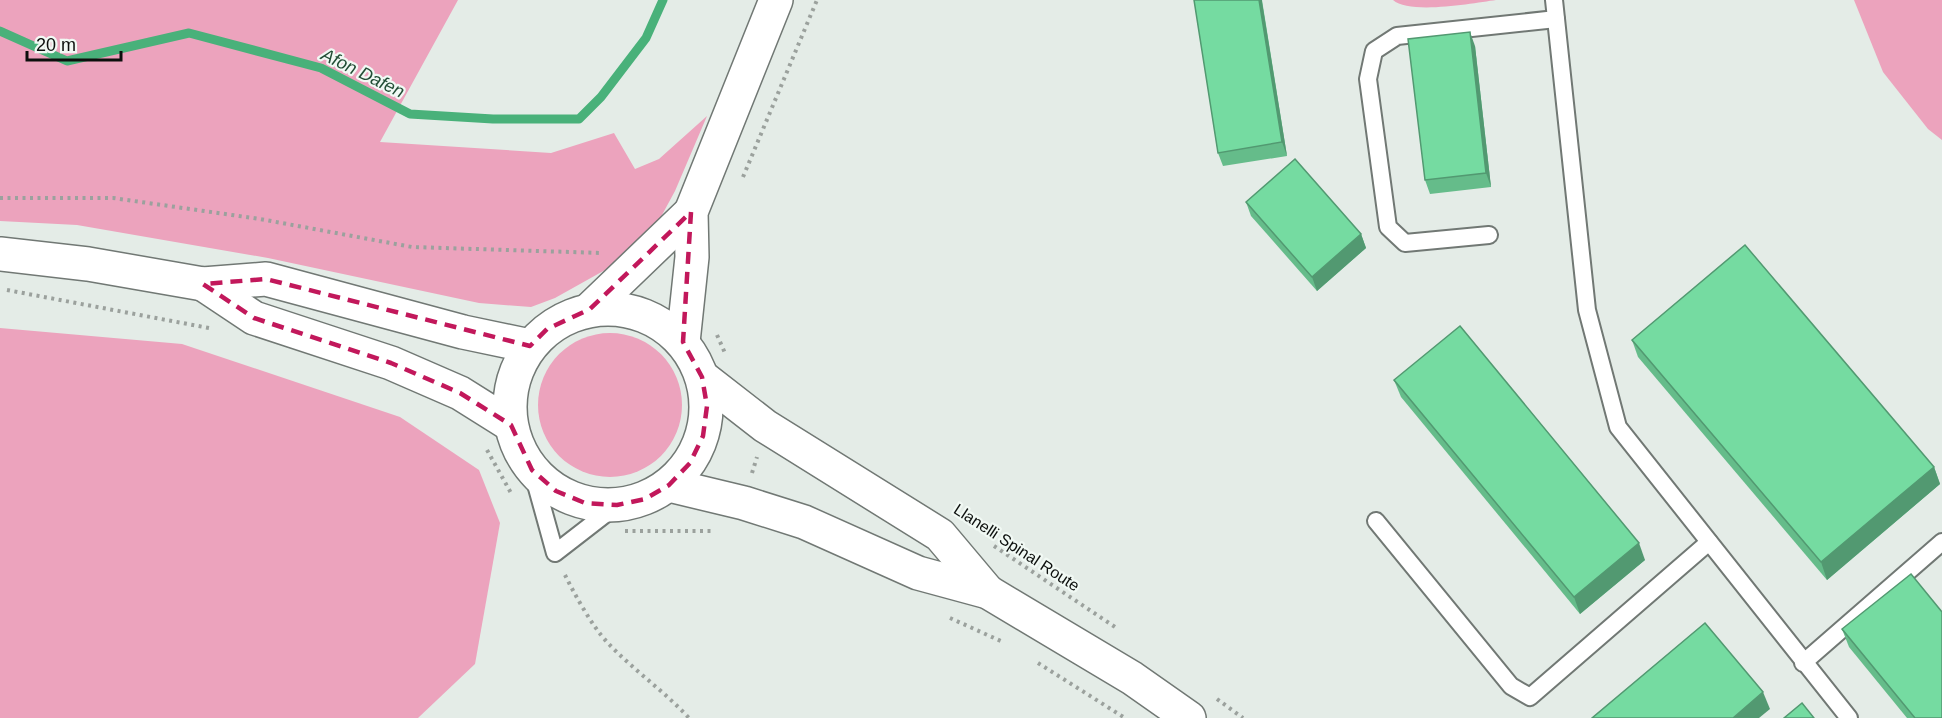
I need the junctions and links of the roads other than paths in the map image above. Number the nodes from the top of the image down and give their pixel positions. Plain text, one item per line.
1 (776, 0) edge
2 (1554, 0) edge
3 (1556, 19) junction
4 (691, 212) junction
5 (1489, 235) dead end
6 (0, 254) edge
7 (203, 284) junction
8 (590, 309) junction
9 (683, 342) junction
10 (530, 346) junction
11 (702, 377) junction
12 (511, 424) junction
13 (532, 470) junction
14 (669, 485) junction
15 (617, 505) junction
16 (1376, 520) dead end
17 (1709, 542) junction
18 (1942, 542) edge
19 (988, 592) junction
20 (1803, 663) junction
21 (1189, 718) edge
22 (1849, 718) edge

1 - 4 main road
2 - 3 lane
3 - 5 lane
3 - 17 lane
4 - 8 main road
4 - 9 main road
6 - 7 main road
7 - 10 main road
7 - 12 main road
8 - 9 main road
8 - 10 main road
9 - 11 main road
10 - 12 main road
11 - 14 main road
11 - 19 main road
12 - 13 main road
13 - 15 main road
13 - 15 lane
14 - 15 main road
14 - 19 main road
16 - 17 lane
17 - 20 lane
18 - 20 lane
19 - 21 main road
20 - 22 lane

